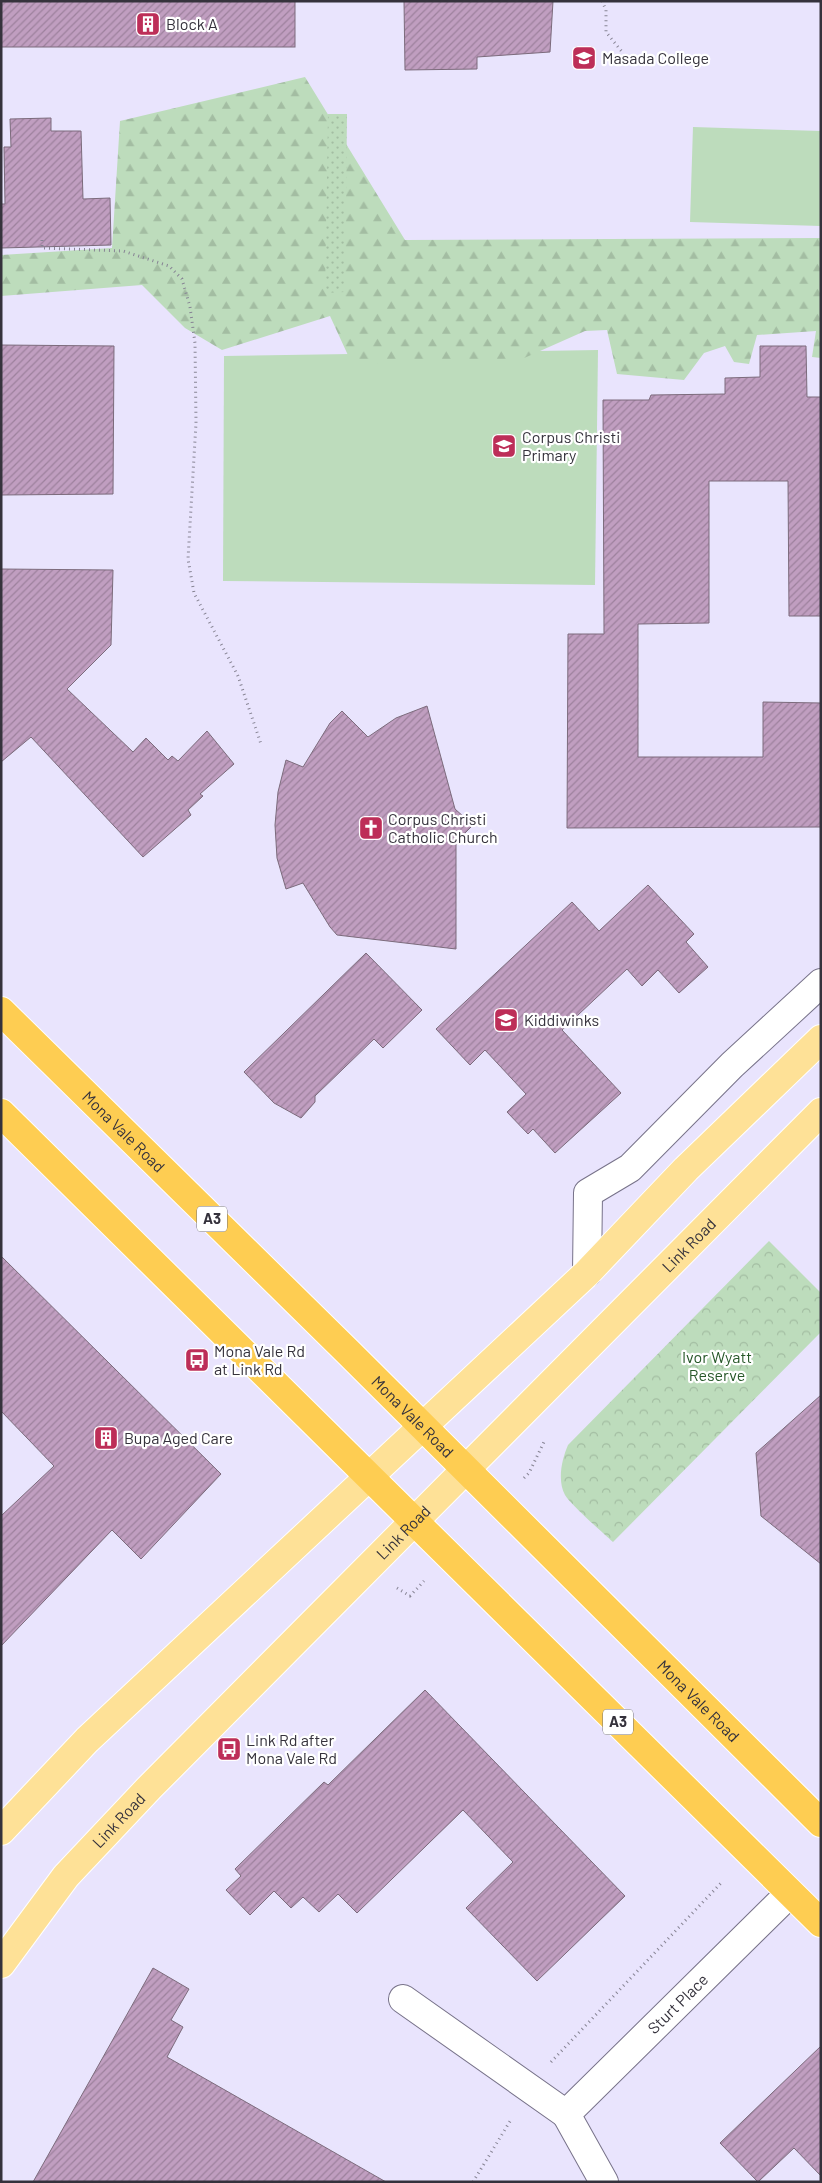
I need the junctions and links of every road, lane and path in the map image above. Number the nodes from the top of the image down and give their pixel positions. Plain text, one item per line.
1 (602, 1) edge
2 (622, 53) dead end
3 (42, 240) dead end
4 (261, 744) dead end
5 (821, 983) edge
6 (1, 1011) edge
7 (821, 1039) edge
8 (821, 1112) edge
9 (1, 1114) edge
10 (587, 1273) junction
11 (422, 1427) junction
12 (466, 1469) junction
13 (369, 1476) junction
14 (414, 1521) junction
15 (426, 1579) dead end
16 (394, 1586) dead end
17 (821, 1823) edge
18 (1, 1831) edge
19 (721, 1883) dead end
20 (790, 1893) junction
21 (821, 1923) edge
22 (1, 1964) edge
23 (403, 1999) dead end
24 (532, 2090) junction
25 (566, 2114) junction
26 (473, 2182) edge
27 (604, 2182) edge

1 - 2 path
3 - 4 path
5 - 10 street
6 - 11 highway, Mona Vale Road / A3
7 - 10 main road
8 - 12 main road, Link Road
9 - 13 highway, A3
10 - 11 main road
11 - 12 highway, Mona Vale Road / A3
11 - 13 main road
12 - 14 main road, Link Road
12 - 17 highway, Mona Vale Road / A3
13 - 14 highway, A3
13 - 18 main road
14 - 20 highway, A3
14 - 22 main road, Link Road
15 - 16 path
19 - 24 path
20 - 21 highway, A3
20 - 25 street, Sturt Place
23 - 24 street
24 - 25 street
24 - 26 path
25 - 27 street

